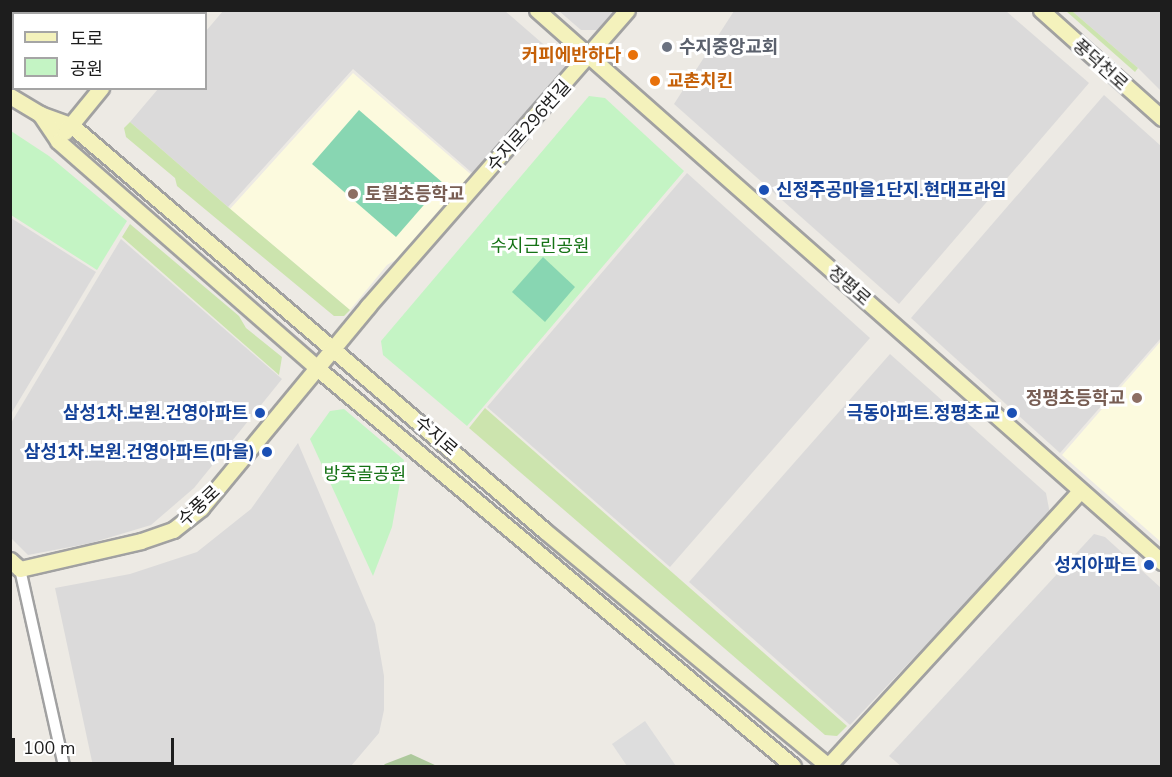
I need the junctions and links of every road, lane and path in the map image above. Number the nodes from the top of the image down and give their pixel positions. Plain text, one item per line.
1 (537, 10) edge
2 (627, 10) edge
3 (1041, 10) edge
4 (588, 56) junction
5 (99, 90) edge
6 (10, 96) edge
7 (40, 114) junction
8 (1161, 118) edge
9 (70, 125) junction
10 (58, 141) junction
11 (334, 350) junction
12 (318, 369) junction
13 (1079, 492) junction
14 (1161, 562) edge
15 (15, 564) edge
16 (64, 766) edge
17 (793, 766) edge
18 (828, 766) edge

1 - 4 main road, 정평로
2 - 4 main road, 수지로296번길
3 - 8 main road, 풍덕천로
4 - 11 main road, 수지로296번길
4 - 13 main road, 정평로
5 - 9 main road
6 - 7 main road, 수지로
7 - 9 main road, 수지로
7 - 10 main road, 수지로
9 - 10 main road
9 - 11 main road, 수지로
10 - 12 main road, 수지로
11 - 12 main road, 수풍로
11 - 18 main road, 수지로
12 - 15 main road, 수풍로
12 - 17 main road, 수지로
13 - 14 main road, 정평로
13 - 18 main road
15 - 16 street

